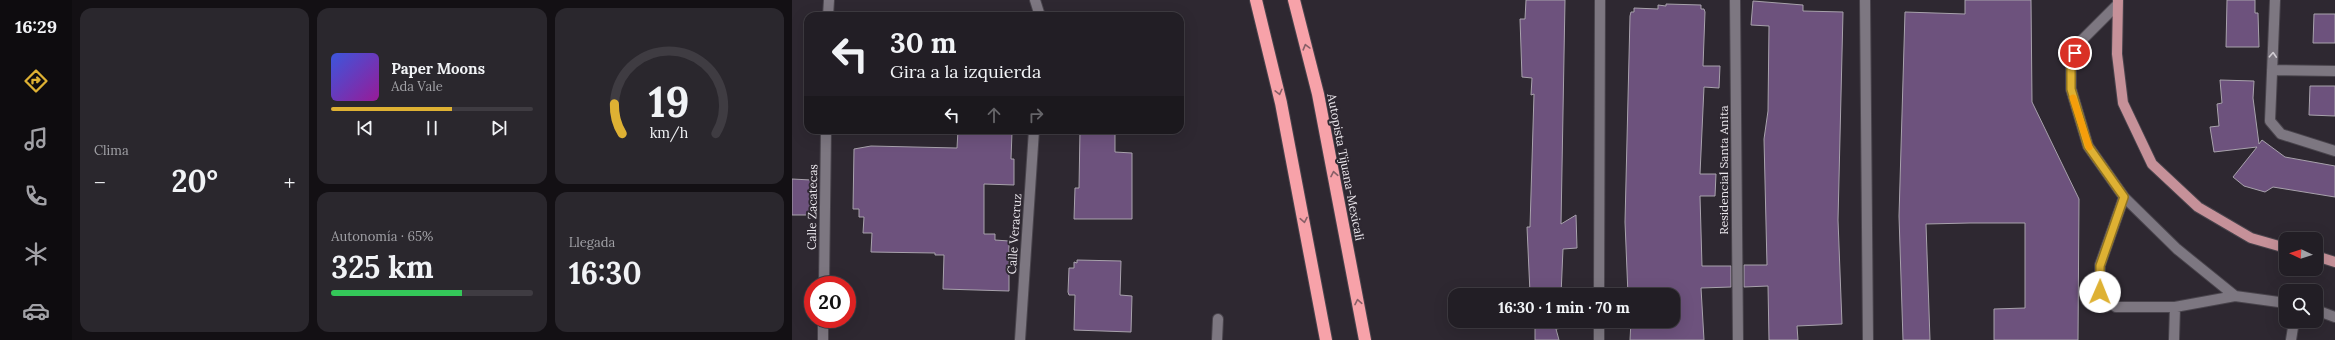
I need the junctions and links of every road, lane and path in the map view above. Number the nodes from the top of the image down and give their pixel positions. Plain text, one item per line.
1 (829, 0) edge
2 (1035, 0) edge
3 (1256, 0) edge
4 (1294, 0) edge
5 (1600, 0) edge
6 (1735, 0) edge
7 (1866, 0) edge
8 (2275, 0) edge
9 (2117, 3) edge
10 (828, 12) edge
11 (1039, 12) edge
12 (2272, 70) junction
13 (2335, 71) edge
14 (826, 134) edge
15 (1034, 134) edge
16 (2335, 152) edge
17 (2124, 197) junction
18 (2279, 246) edge
19 (2323, 258) edge
20 (2335, 262) edge
21 (824, 276) edge
22 (1599, 288) edge
23 (2235, 296) junction
24 (2279, 302) edge
25 (2175, 307) junction
26 (2323, 313) edge
27 (2335, 317) edge
28 (1218, 320) dead end
29 (823, 328) edge
30 (1599, 328) edge
31 (2293, 328) edge
32 (823, 340) edge
33 (1020, 340) edge
34 (1217, 340) edge
35 (1326, 340) edge
36 (1366, 340) edge
37 (1599, 340) edge
38 (1738, 340) edge
39 (1868, 340) edge
40 (2174, 340) edge
41 (2291, 340) edge

1 - 10 street
2 - 11 street
3 -> 35 highway
36 -> 4 highway, Autopista Tijuana-Mexicali
5 - 22 street
6 - 38 street, Residencial Santa Anita
7 - 39 street
12 -> 8 street
9 - 17 street
9 - 18 main road
12 - 13 street
12 - 16 street
14 - 21 street, Calle Zacatecas
15 - 33 street, Calle Veracruz
17 - 23 street
17 - 25 street
19 - 20 main road
23 - 24 street
23 - 25 street
25 - 40 street
26 - 27 street
28 - 34 street
29 - 32 street
30 - 37 street
31 - 41 street

